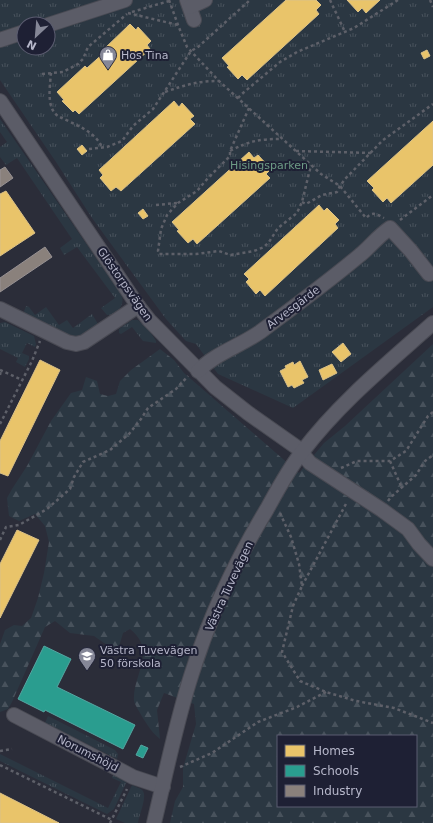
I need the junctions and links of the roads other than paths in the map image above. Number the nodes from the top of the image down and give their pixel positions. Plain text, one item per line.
1 (205, 0) edge
2 (126, 7) edge
3 (190, 9) edge
4 (56, 23) edge
5 (16, 35) edge
6 (0, 40) edge
7 (0, 101) edge
8 (429, 274) dead end
9 (138, 306) junction
10 (0, 309) edge
11 (433, 323) edge
12 (194, 372) junction
13 (302, 451) junction
14 (433, 559) edge
15 (14, 715) dead end
16 (163, 787) junction
17 (156, 823) edge

1 - 3 street
2 - 4 street
5 - 6 street
7 - 9 street, Glöstorpsvägen
8 - 12 street, Arvesgärde
9 - 10 street
9 - 12 street, Glöstorpsvägen
11 - 13 street, Västra Tuvevägen
12 - 13 street, Glöstorpsvägen
13 - 14 street
13 - 16 street, Västra Tuvevägen
15 - 16 street, Norumshöjd
16 - 17 street, Västra Tuvevägen

